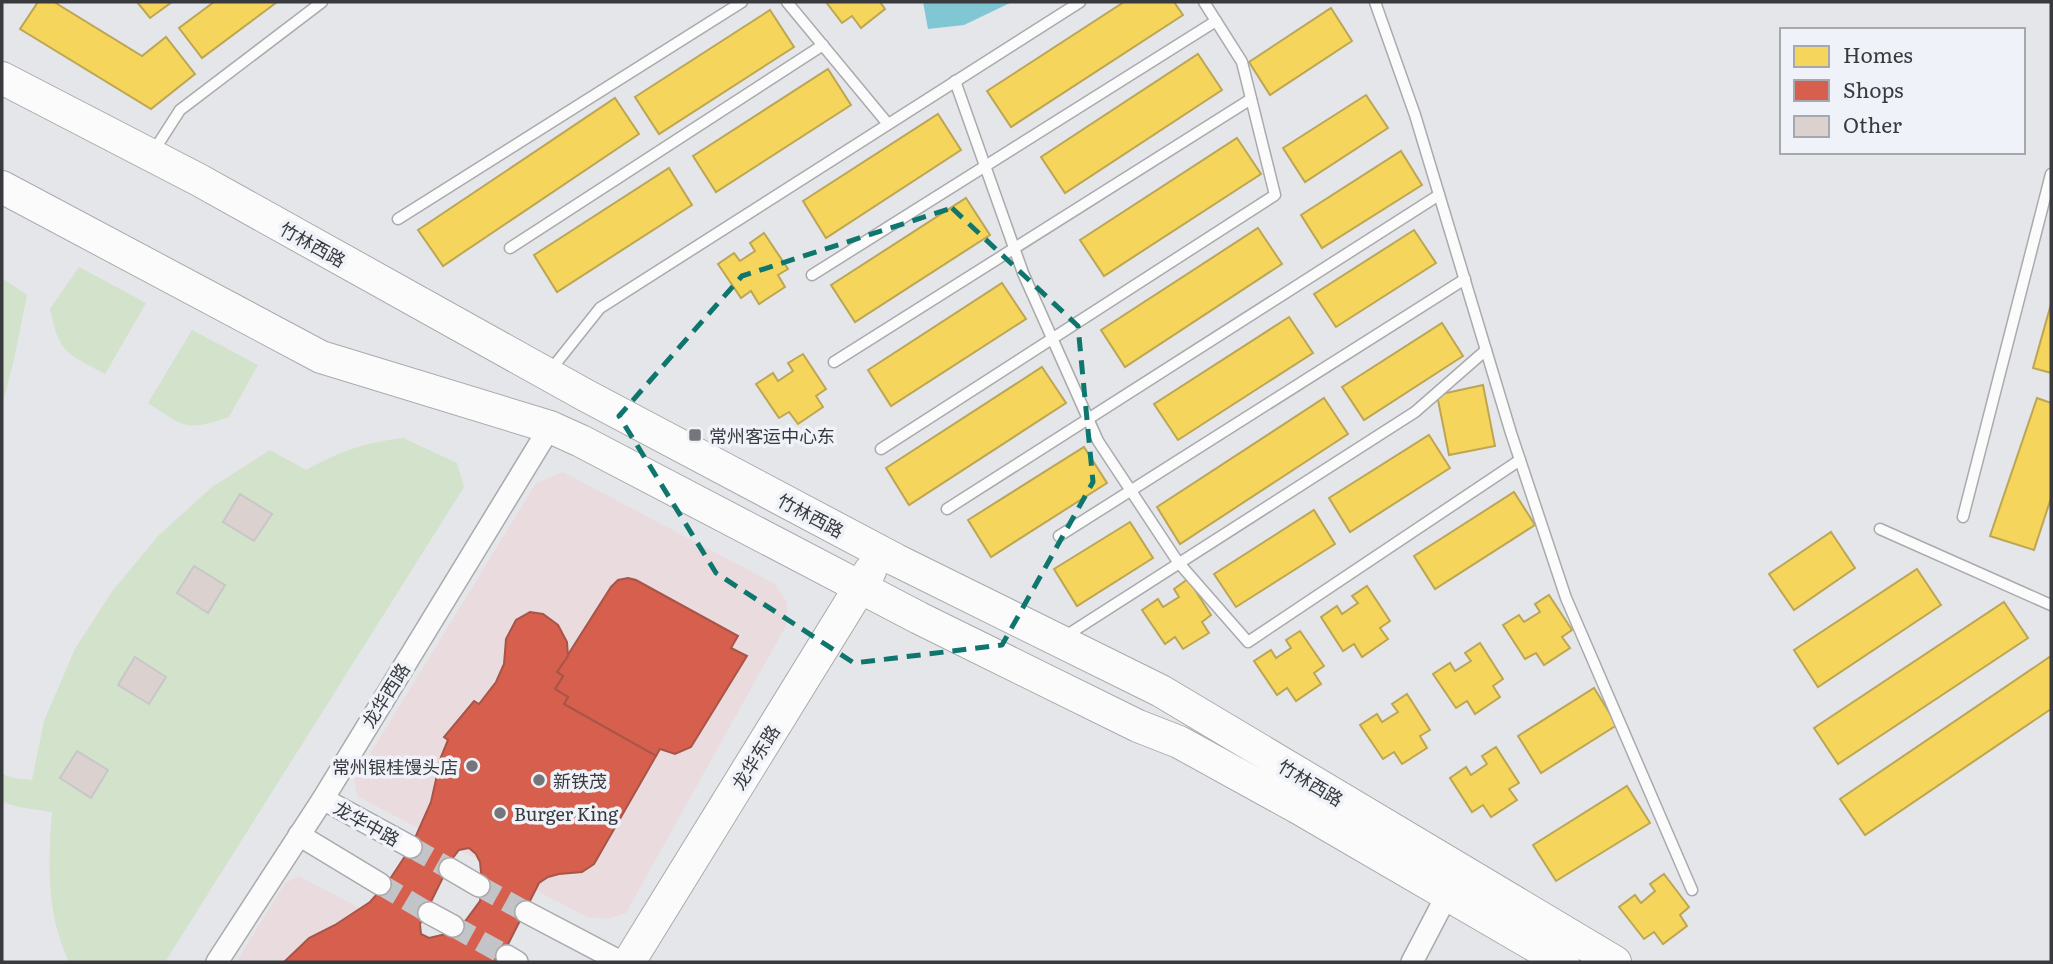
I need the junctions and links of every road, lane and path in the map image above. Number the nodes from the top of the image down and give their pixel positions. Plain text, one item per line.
1 (322, 2) edge
2 (742, 2) edge
3 (787, 2) edge
4 (1080, 2) edge
5 (1204, 2) edge
6 (1375, 2) edge
7 (1216, 21) junction
8 (823, 46) junction
9 (2, 78) edge
10 (955, 81) junction
11 (1251, 99) junction
12 (888, 124) junction
13 (151, 155) junction
14 (985, 166) junction
15 (2051, 174) edge
16 (2, 187) edge
17 (1439, 195) junction
18 (398, 219) dead end
19 (510, 247) dead end
20 (1014, 248) junction
21 (812, 275) dead end
22 (1465, 279) junction
23 (1053, 339) junction
24 (1486, 350) junction
25 (834, 362) dead end
26 (547, 374) junction
27 (1088, 419) junction
28 (550, 427) junction
29 (881, 449) dead end
30 (1520, 460) junction
31 (1131, 491) junction
32 (947, 509) dead end
33 (1963, 517) dead end
34 (1880, 528) dead end
35 (1059, 536) dead end
36 (888, 556) junction
37 (1178, 562) junction
38 (868, 591) junction
39 (2051, 606) edge
40 (1058, 640) junction
41 (323, 799) junction
42 (299, 835) junction
43 (411, 847) tunnel mouth
44 (450, 870) tunnel mouth
45 (380, 884) tunnel mouth
46 (479, 886) tunnel mouth
47 (1692, 890) dead end
48 (1447, 895) junction
49 (526, 912) tunnel mouth
50 (429, 913) tunnel mouth
51 (453, 926) tunnel mouth
52 (218, 962) edge
53 (621, 962) edge
54 (629, 962) edge
55 (654, 962) edge
56 (1412, 962) edge
57 (1563, 962) edge
58 (1615, 962) edge

1 - 13 lane
2 - 18 lane
3 - 8 lane
4 - 10 lane
5 - 7 lane
6 - 17 lane
7 - 11 lane
7 - 14 lane
8 - 12 lane
8 - 19 lane
9 - 13 main road, 竹林西路
10 - 12 lane
10 - 14 lane
11 - 20 lane
11 - 23 lane
12 - 26 lane
13 - 26 main road, 竹林西路
14 - 20 lane
14 - 21 lane
15 - 33 lane
16 - 28 main road, 竹林西路
17 - 22 lane
17 - 27 lane
20 - 23 lane
20 - 25 lane
22 - 24 lane
22 - 31 lane
23 - 27 lane
23 - 29 lane
24 - 30 lane
24 - 37 lane
26 - 36 main road, 竹林西路
27 - 31 lane
27 - 32 lane
28 - 38 main road, 竹林西路
28 - 41 street, 龙华西路
30 - 37 lane
30 - 47 lane
31 - 35 lane
31 - 37 lane
34 - 39 lane
36 - 38 main road, 龙华东路
36 - 40 main road, 竹林西路
37 - 40 lane
38 - 48 main road, 竹林西路
38 - 54 main road, 龙华东路
38 - 55 main road, 龙华东路
40 - 58 main road, 竹林西路
41 - 42 street, 龙华西路
41 - 43 street, 龙华中路
42 - 45 street
42 - 52 street, 龙华西路
44 - 46 street
48 - 56 street
48 - 57 main road, 竹林西路
49 - 53 street
50 - 51 street

